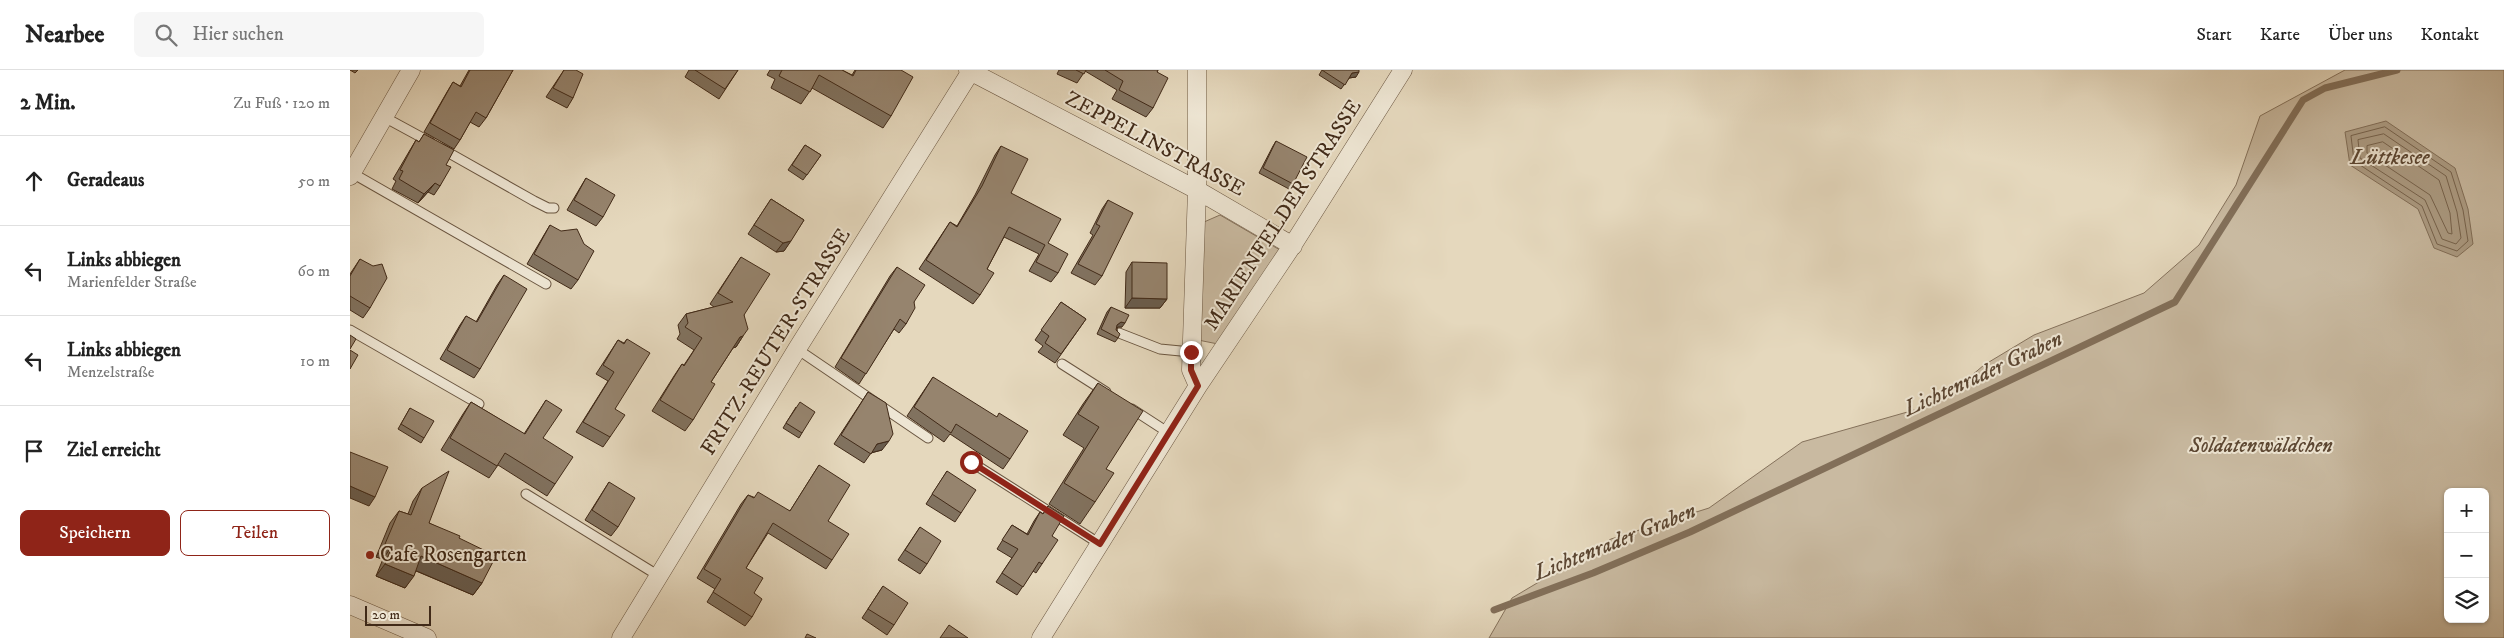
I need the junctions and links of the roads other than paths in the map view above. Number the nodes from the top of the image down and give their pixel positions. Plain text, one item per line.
1 (411, 70) edge
2 (1196, 70) edge
3 (1403, 70) edge
4 (969, 71) edge
5 (384, 117) junction
6 (351, 175) edge
7 (1197, 190) junction
8 (554, 208) dead end
9 (1292, 246) junction
10 (546, 284) dead end
11 (350, 330) edge
12 (1119, 333) edge
13 (797, 349) junction
14 (1191, 352) junction
15 (1062, 364) edge
16 (1198, 386) junction
17 (1112, 396) edge
18 (1120, 401) edge
19 (479, 404) edge
20 (1169, 433) junction
21 (928, 438) dead end
22 (971, 462) dead end
23 (526, 494) dead end
24 (1100, 544) junction
25 (659, 576) junction
26 (350, 605) edge
27 (427, 638) edge
28 (621, 638) edge
29 (1041, 638) edge

1 - 5 street
2 - 7 street
3 - 9 street, MARIENFELDER STRASSE
4 - 7 street, ZEPPELINSTRASSE
4 - 13 street, FRITZ-REUTER-STRASSE
5 - 6 street
5 - 8 lane
6 - 10 lane
7 - 9 street, ZEPPELINSTRASSE
7 - 14 street
9 - 16 street, MARIENFELDER STRASSE
11 - 19 lane
12 - 14 lane
13 - 21 lane
13 - 25 street, FRITZ-REUTER-STRASSE
14 - 16 street
15 - 17 lane
16 - 20 street, MARIENFELDER STRASSE
18 - 20 lane
20 - 24 street, MARIENFELDER STRASSE
22 - 24 lane
23 - 25 lane
24 - 29 street, MARIENFELDER STRASSE
25 - 28 street, FRITZ-REUTER-STRASSE
26 - 27 street

